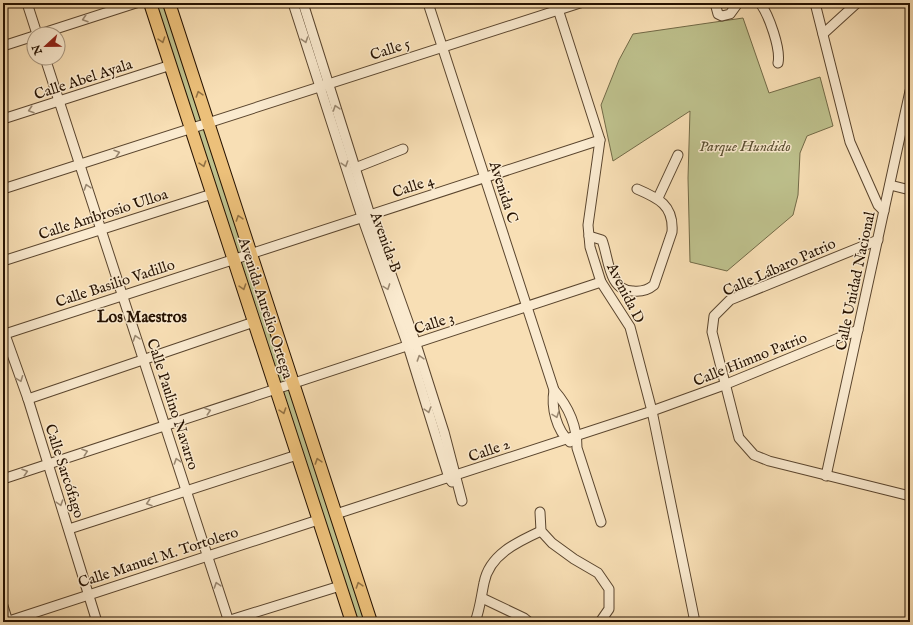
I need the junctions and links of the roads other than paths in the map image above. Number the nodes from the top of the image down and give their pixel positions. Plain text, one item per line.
1 (27, 3) edge
2 (136, 3) edge
3 (150, 3) edge
4 (170, 3) edge
5 (292, 3) edge
6 (303, 3) edge
7 (428, 3) edge
8 (580, 3) edge
9 (715, 3) edge
10 (738, 3) edge
11 (760, 3) edge
12 (815, 3) edge
13 (857, 3) edge
14 (557, 6) edge
15 (34, 26) edge
16 (65, 26) edge
17 (823, 34) junction
18 (26, 39) edge
19 (3, 46) edge
20 (442, 47) junction
21 (778, 63) dead end
22 (171, 65) junction
23 (48, 66) edge
24 (324, 85) junction
25 (910, 91) edge
26 (59, 101) junction
27 (3, 119) edge
28 (209, 122) junction
29 (191, 130) junction
30 (341, 136) junction
31 (600, 140) junction
32 (403, 149) dead end
33 (678, 155) dead end
34 (80, 165) junction
35 (355, 168) junction
36 (485, 178) junction
37 (890, 185) junction
38 (3, 189) edge
39 (637, 189) dead end
40 (910, 190) edge
41 (212, 194) junction
42 (658, 198) junction
43 (884, 211) junction
44 (366, 216) junction
45 (101, 229) junction
46 (589, 236) junction
47 (878, 240) junction
48 (251, 254) junction
49 (234, 260) junction
50 (3, 261) edge
51 (601, 282) junction
52 (122, 295) junction
53 (528, 307) junction
54 (254, 322) junction
55 (858, 330) junction
56 (4, 331) edge
57 (412, 345) junction
58 (144, 360) junction
59 (293, 384) junction
60 (724, 385) junction
61 (276, 389) junction
62 (554, 390) junction
63 (28, 399) junction
64 (652, 411) junction
65 (165, 425) junction
66 (577, 435) junction
67 (567, 439) junction
68 (577, 448) junction
69 (297, 455) junction
70 (48, 465) junction
71 (826, 476) junction
72 (452, 477) junction
73 (3, 479) edge
74 (186, 491) junction
75 (910, 496) edge
76 (462, 501) dead end
77 (540, 512) dead end
78 (336, 514) junction
79 (318, 520) junction
80 (601, 522) dead end
81 (69, 529) junction
82 (540, 531) junction
83 (207, 556) junction
84 (340, 586) junction
85 (89, 595) junction
86 (482, 598) junction
87 (3, 606) edge
88 (7, 622) edge
89 (97, 622) edge
90 (227, 622) edge
91 (352, 622) edge
92 (371, 622) edge
93 (475, 622) edge
94 (529, 622) edge
95 (600, 622) edge
96 (695, 622) edge

1 - 15 street
2 -> 16 street
3 -> 22 main road, Avenida Aurelio Ortega
28 -> 4 main road, Avenida Aurelio Ortega
5 -> 24 street, Avenida B
6 - 24 street, Avenida B
7 - 20 street, Avenida C
8 - 14 street, Calle 5
9 - 10 street
11 - 21 street
12 - 17 street
13 - 17 street
14 - 20 street, Calle 5
14 - 31 street, Avenida D
17 - 43 street
18 - 19 street
20 - 24 street, Calle 5
20 - 36 street, Avenida C
22 - 26 street, Calle Abel Ayala
22 - 29 main road, Avenida Aurelio Ortega
23 - 26 street, Calle Paulino Navarro
24 - 28 street, Calle 5
24 - 30 street, Avenida B
25 - 37 street, Calle Unidad Nacional
26 -> 27 street, Calle Abel Ayala
26 - 34 street, Calle Paulino Navarro
28 - 29 street, Calle 5
48 -> 28 main road, Avenida Aurelio Ortega
34 -> 29 street, Calle 5
29 -> 41 main road, Avenida Aurelio Ortega
30 - 35 street, Avenida B
30 -> 44 street, Avenida B
31 - 36 street, Calle 4
31 - 46 street, Avenida D
32 - 35 street
33 - 42 street
34 - 38 street, Calle 5
45 -> 34 street, Calle Paulino Navarro
35 - 44 street, Avenida B
36 - 44 street, Calle 4
36 - 53 street, Avenida C
37 - 40 street
37 - 43 street, Calle Unidad Nacional
39 - 42 street
41 - 45 street, Calle Ambrosio Ulloa
41 - 49 main road, Avenida Aurelio Ortega
42 - 46 street
43 - 47 street, Calle Unidad Nacional
44 - 48 street, Calle 4
44 - 57 street, Avenida B
45 - 50 street, Calle Ambrosio Ulloa
45 - 52 street, Calle Paulino Navarro
46 - 51 street, Avenida D
47 - 55 street, Calle Unidad Nacional
47 - 60 street, Calle Lábaro Patrio
48 - 49 street, Calle 4
48 - 59 main road, Avenida Aurelio Ortega
49 - 52 street, Calle Basilio Vadillo
49 -> 54 main road, Avenida Aurelio Ortega
51 - 53 street, Calle 3
51 - 64 street, Avenida D
52 - 56 street, Calle Basilio Vadillo
58 -> 52 street, Calle Paulino Navarro
53 - 57 street, Calle 3
53 - 62 street, Avenida C
54 - 58 street
54 - 61 main road, Avenida Aurelio Ortega
55 - 60 street, Calle Himno Patrio
55 - 71 street, Calle Unidad Nacional
56 -> 63 street, Calle Sarcófago
57 - 59 street, Calle 3
57 - 72 street, Avenida B
58 - 63 street
58 - 65 street, Calle Paulino Navarro
59 - 61 street, Calle 3
78 -> 59 main road, Avenida Aurelio Ortega
60 - 64 street, Calle Himno Patrio
60 - 71 street, Calle Lábaro Patrio
65 -> 61 street, Calle 3
61 -> 69 main road, Avenida Aurelio Ortega
62 - 66 street, Avenida C
62 -> 67 street, Avenida C
63 - 70 street, Calle Sarcófago
64 - 66 street, Calle 2
64 - 96 street, Avenida D
70 -> 65 street, Calle 3
74 -> 65 street, Calle Paulino Navarro
66 - 67 street, Calle 2
66 - 68 street, Avenida C
67 - 68 street, Avenida C
67 - 72 street, Calle 2
68 - 80 street, Avenida C
69 - 74 street
69 - 79 main road, Avenida Aurelio Ortega
73 -> 70 street, Calle 3
70 -> 81 street, Calle Sarcófago
71 - 75 street, Calle Lábaro Patrio
72 - 76 street, Avenida B
72 - 78 street, Calle 2
74 -> 81 street
74 - 83 street, Calle Paulino Navarro
77 - 82 street
92 -> 78 main road, Avenida Aurelio Ortega
79 - 83 street, Calle Manuel M. Tortolero
79 - 84 main road, Avenida Aurelio Ortega
81 - 85 street, Calle Sarcófago
82 - 86 street
82 - 95 street
83 - 85 street, Calle Manuel M. Tortolero
90 -> 83 street, Calle Paulino Navarro
84 - 90 street
84 - 91 main road, Avenida Aurelio Ortega
85 - 88 street, Calle Manuel M. Tortolero
85 - 89 street, Calle Sarcófago
86 - 93 street
86 - 94 street
87 - 88 street

